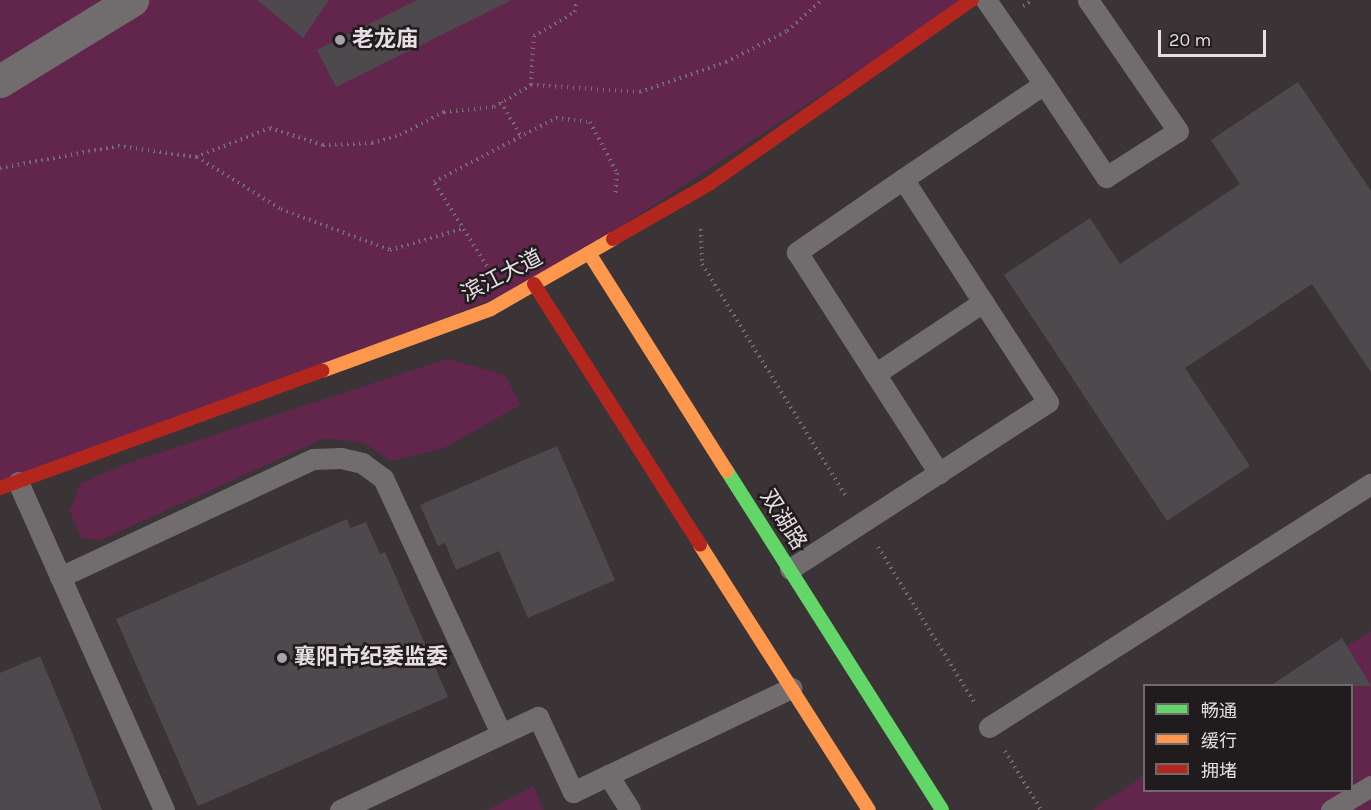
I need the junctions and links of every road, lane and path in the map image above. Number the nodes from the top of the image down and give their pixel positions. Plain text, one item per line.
1 (132, 0) edge
2 (577, 0) edge
3 (822, 0) edge
4 (972, 0) edge
5 (986, 0) edge
6 (1088, 0) edge
7 (0, 81) edge
8 (1044, 84) junction
9 (531, 85) junction
10 (501, 102) junction
11 (521, 136) junction
12 (196, 157) junction
13 (0, 168) edge
14 (903, 178) junction
15 (462, 230) junction
16 (612, 240) junction
17 (589, 253) junction
18 (534, 284) junction
19 (509, 298) junction
20 (983, 302) junction
21 (875, 374) junction
22 (939, 472) junction
23 (1371, 484) edge
24 (9, 485) edge
25 (790, 569) junction
26 (60, 577) junction
27 (791, 688) junction
28 (989, 727) dead end
29 (501, 733) junction
30 (608, 775) junction
31 (1371, 786) edge
32 (164, 810) edge
33 (340, 810) edge
34 (630, 810) edge
35 (869, 810) edge
36 (942, 810) edge
37 (1331, 810) edge

1 - 7 street
2 - 9 path
3 - 9 path
4 - 16 main road, 滨江大道
5 - 8 lane
6 - 8 lane
8 - 14 lane
9 - 10 path
10 - 11 path
10 - 12 path
11 - 15 path
11 - 16 path
12 - 13 path
12 - 15 path
14 - 20 lane
14 - 21 lane
15 - 19 path
16 - 17 main road, 滨江大道
17 - 18 main road, 滨江大道
17 - 25 main road, 双湖路
18 - 19 main road, 滨江大道
18 - 27 main road
19 - 24 main road, 滨江大道
20 - 21 lane
20 - 22 lane
21 - 22 lane
22 - 25 lane
23 - 28 lane
24 - 26 lane
25 - 36 main road, 双湖路
26 - 29 lane
26 - 32 lane
27 - 30 lane
27 - 35 main road
29 - 30 lane
29 - 33 lane
30 - 34 lane
31 - 37 lane

